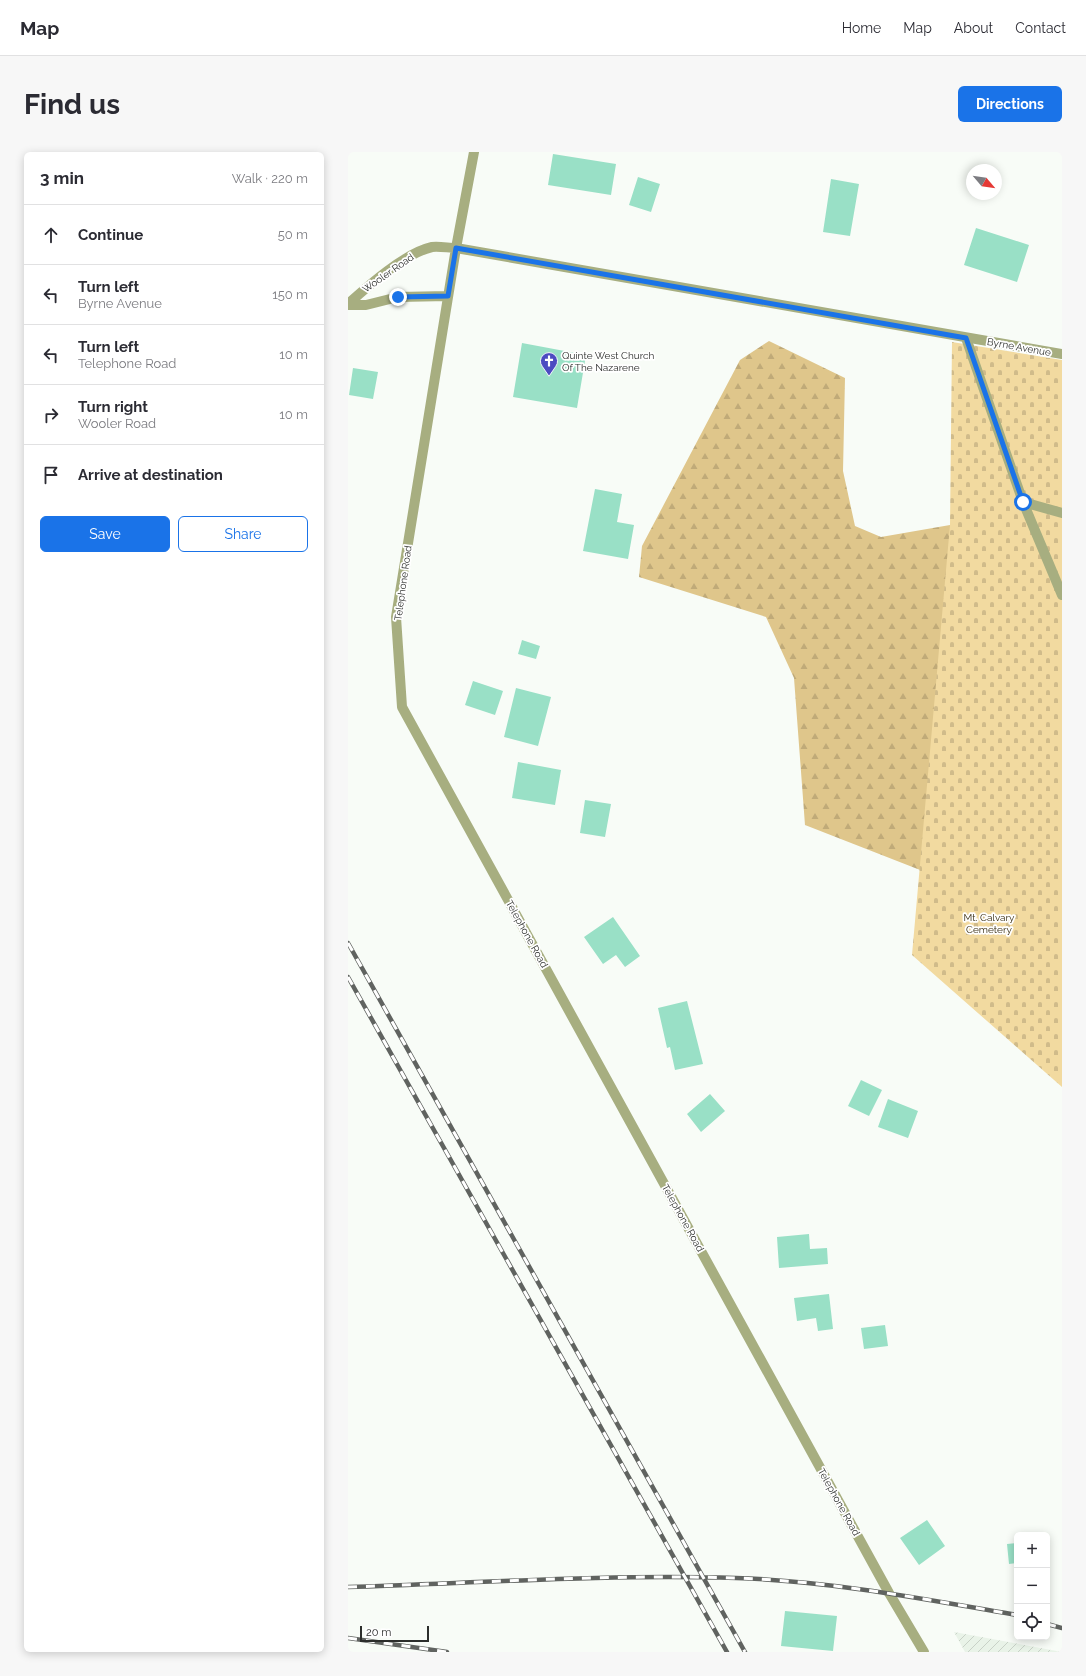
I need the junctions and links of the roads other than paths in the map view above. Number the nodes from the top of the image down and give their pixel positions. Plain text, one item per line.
1 (474, 152) edge
2 (456, 248) junction
3 (448, 296) junction
4 (348, 304) edge
5 (966, 338) junction
6 (1062, 354) edge
7 (1023, 502) junction
8 (1062, 513) edge
9 (1062, 595) edge
10 (924, 1652) edge

1 - 2 street, Telephone Road
2 - 3 street, Telephone Road
2 - 4 street, Wooler Road
2 - 5 street, Byrne Avenue
3 - 4 street, Wooler Road
3 - 10 street, Telephone Road
5 - 6 street, Byrne Avenue
5 - 7 street
7 - 8 street
7 - 9 street

